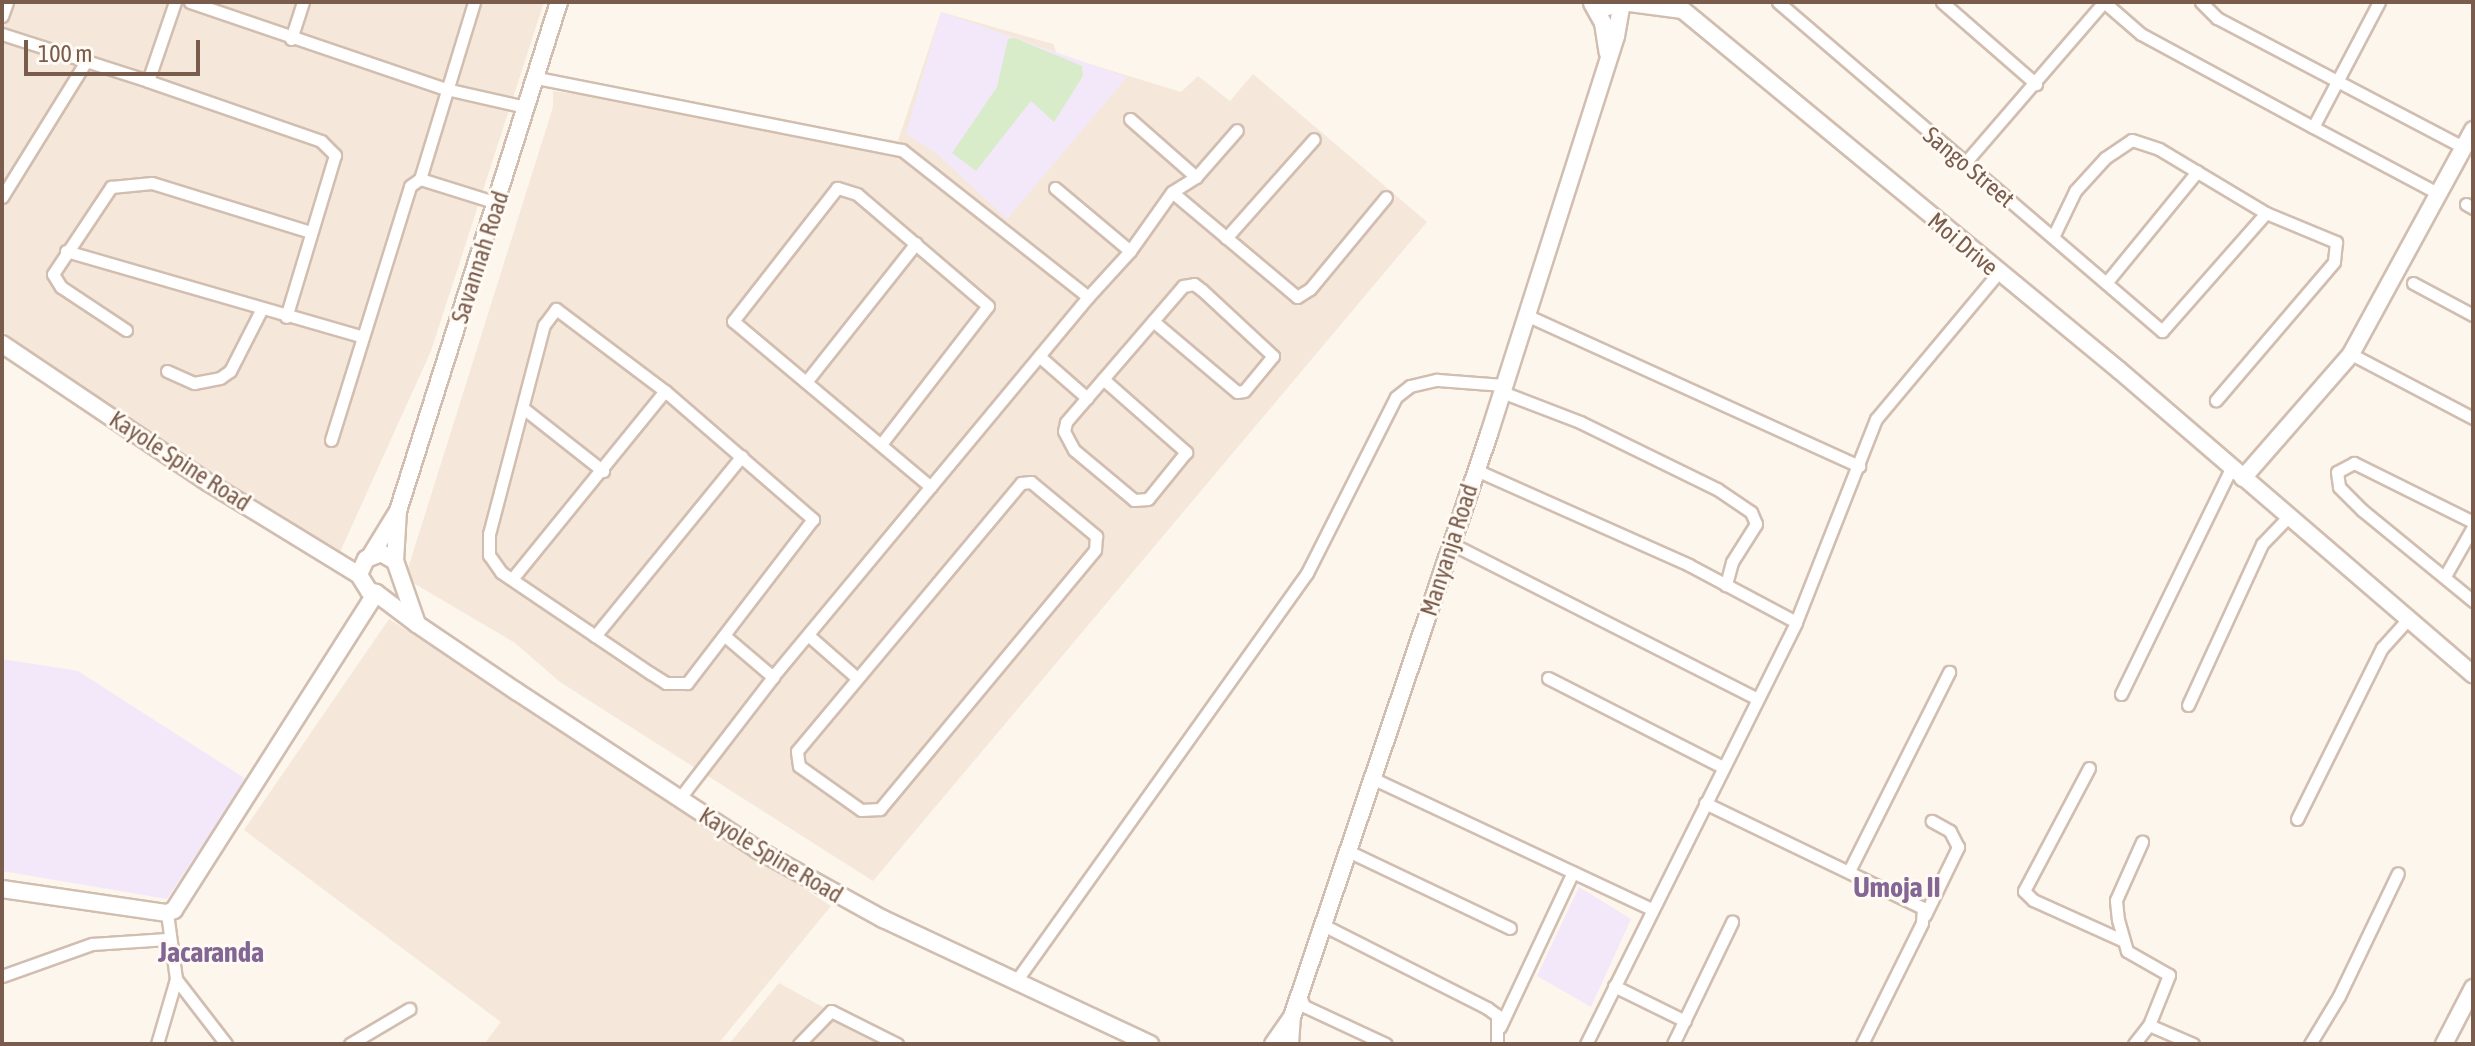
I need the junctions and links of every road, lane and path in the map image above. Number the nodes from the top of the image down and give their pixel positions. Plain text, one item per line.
1 (7, 2) edge
2 (175, 2) edge
3 (190, 2) edge
4 (303, 2) edge
5 (559, 2) edge
6 (1622, 2) edge
7 (1778, 2) edge
8 (1942, 2) edge
9 (2201, 2) edge
10 (2379, 2) edge
11 (469, 3) edge
12 (1653, 5) junction
13 (1594, 6) edge
14 (1677, 6) edge
15 (2, 16) edge
16 (1618, 29) junction
17 (2, 34) edge
18 (291, 39) junction
19 (1608, 54) junction
20 (85, 63) junction
21 (537, 78) junction
22 (2339, 80) junction
23 (148, 81) junction
24 (2036, 84) junction
25 (446, 89) junction
26 (526, 107) junction
27 (1130, 119) dead end
28 (2313, 127) junction
29 (1237, 130) dead end
30 (2473, 130) edge
31 (1314, 139) dead end
32 (2463, 147) junction
33 (1964, 164) junction
34 (2197, 172) junction
35 (1196, 177) junction
36 (420, 179) junction
37 (1055, 188) dead end
38 (1172, 192) junction
39 (2437, 193) junction
40 (2, 197) edge
41 (1386, 197) dead end
42 (497, 203) junction
43 (2266, 213) junction
44 (310, 232) junction
45 (2053, 237) junction
46 (1226, 238) junction
47 (916, 243) junction
48 (66, 251) junction
49 (1130, 251) junction
50 (1998, 273) junction
51 (2106, 283) junction
52 (2413, 283) dead end
53 (1088, 297) junction
54 (260, 312) junction
55 (1526, 315) junction
56 (2473, 315) edge
57 (286, 317) junction
58 (1153, 321) junction
59 (126, 330) dead end
60 (363, 337) junction
61 (2, 344) edge
62 (2351, 354) junction
63 (1039, 356) junction
64 (167, 371) dead end
65 (1103, 379) junction
66 (806, 382) junction
67 (1503, 388) junction
68 (665, 391) junction
69 (1087, 398) junction
70 (2216, 400) dead end
71 (523, 408) junction
72 (2473, 418) edge
73 (331, 440) dead end
74 (882, 443) junction
75 (742, 456) junction
76 (1859, 466) junction
77 (1476, 470) junction
78 (603, 471) junction
79 (2237, 473) junction
80 (931, 487) junction
81 (398, 511) junction
82 (2288, 517) junction
83 (2473, 524) edge
84 (1460, 548) dead end
85 (371, 555) junction
86 (397, 569) junction
87 (359, 575) junction
88 (2445, 576) junction
89 (512, 579) junction
90 (1726, 585) junction
91 (376, 593) junction
92 (2473, 601) edge
93 (2406, 621) junction
94 (1796, 622) junction
95 (417, 624) junction
96 (808, 635) junction
97 (595, 636) junction
98 (726, 637) junction
99 (1949, 672) dead end
100 (2473, 675) edge
101 (773, 677) junction
102 (857, 678) junction
103 (1548, 678) dead end
104 (2121, 694) dead end
105 (1757, 699) junction
106 (2188, 705) dead end
107 (1723, 767) junction
108 (2089, 768) dead end
109 (1374, 779) junction
110 (679, 799) junction
111 (1705, 803) junction
112 (2297, 819) dead end
113 (1932, 821) dead end
114 (2142, 842) dead end
115 (1350, 852) junction
116 (1849, 871) junction
117 (1573, 872) junction
118 (2398, 873) dead end
119 (2, 889) edge
120 (1652, 909) junction
121 (167, 913) junction
122 (1925, 915) junction
123 (1732, 922) dead end
124 (1325, 926) junction
125 (1510, 928) dead end
126 (167, 939) junction
127 (2122, 940) junction
128 (2, 976) edge
129 (176, 979) junction
130 (1016, 981) junction
131 (1614, 986) junction
132 (2473, 988) edge
133 (1300, 996) junction
134 (409, 1009) dead end
135 (1292, 1017) junction
136 (1685, 1021) junction
137 (2149, 1025) junction
138 (1496, 1040) edge
139 (157, 1044) edge
140 (226, 1044) edge
141 (350, 1044) edge
142 (799, 1044) edge
143 (897, 1044) edge
144 (1150, 1044) edge
145 (1273, 1044) edge
146 (1290, 1044) edge
147 (1386, 1044) edge
148 (1586, 1044) edge
149 (1673, 1044) edge
150 (1862, 1044) edge
151 (2134, 1044) edge
152 (2193, 1044) edge
153 (2310, 1044) edge
154 (2444, 1044) edge

1 - 15 street
2 - 23 street
3 - 18 street
4 - 18 street
5 - 21 main road, Savannah Road
6 - 12 main road
6 - 13 main road
6 - 16 main road, Manyanja Road
7 - 33 street, Sango Street
8 - 24 street
9 - 22 street
10 - 22 street
11 - 25 street
12 - 14 main road
12 - 16 main road
13 - 19 main road
14 - 50 main road, Moi Drive
16 - 19 main road, Manyanja Road
17 - 20 street
18 - 25 street
19 - 55 main road, Manyanja Road
20 - 23 street
20 - 40 street
21 - 26 main road, Savannah Road
21 - 53 street
22 - 28 street
22 - 32 street
23 - 44 street
24 - 28 street
24 - 33 street
25 - 26 street
25 - 36 street
26 - 42 main road, Savannah Road
27 - 35 street
28 - 39 street
29 - 35 street
30 - 32 main road
31 - 46 street
32 - 39 main road
33 - 45 street, Sango Street
34 - 43 street
34 - 45 street
34 - 51 street
35 - 38 street
36 - 42 street
36 - 60 street
37 - 49 street
38 - 46 street
38 - 49 street
39 - 62 main road
41 - 46 street
42 - 81 main road, Savannah Road
43 - 51 street, Sango Street
43 - 70 street
44 - 48 street
44 - 57 street
45 - 51 street, Sango Street
47 - 66 street
47 - 66 street
47 - 74 street
48 - 54 street
48 - 59 street
49 - 53 street
50 - 76 street
50 - 79 main road, Moi Drive
52 - 56 street
53 - 63 street
54 - 57 street
54 - 64 street
55 - 67 main road, Manyanja Road
55 - 76 street
57 - 60 street
58 - 58 street
58 - 65 street
60 - 73 street
61 - 87 main road, Kayole Spine Road
62 - 72 street
62 - 79 main road
63 - 69 street
63 - 80 street
65 - 69 street
65 - 69 street
66 - 74 street
67 - 77 main road, Manyanja Road
67 - 90 street
67 - 130 street
68 - 71 street
68 - 75 street
68 - 78 street
71 - 78 street
71 - 89 street
74 - 80 street
75 - 97 street
75 - 98 street
76 - 94 street
77 - 90 street
77 - 109 main road, Manyanja Road
78 - 89 street
79 - 82 main road, Moi Drive
79 - 104 street
80 - 96 street
81 - 85 main road, Savannah Road
81 - 86 main road, Savannah Road
82 - 93 main road, Moi Drive
82 - 106 street
83 - 88 street
83 - 88 street
84 - 105 street
85 - 86 main road
85 - 87 main road
86 - 91 main road
86 - 95 main road
87 - 91 main road
88 - 92 street
89 - 97 street
90 - 94 street
91 - 95 main road, Kayole Spine Road
91 - 121 main road
93 - 100 main road, Moi Drive
93 - 112 street
94 - 105 street
95 - 110 main road, Kayole Spine Road
96 - 101 street
96 - 102 street
97 - 98 street
98 - 101 street
99 - 116 street
101 - 110 street
102 - 102 street
103 - 107 street
105 - 107 street
107 - 111 street
108 - 127 street
109 - 115 main road, Manyanja Road
109 - 117 street
110 - 130 main road, Kayole Spine Road
111 - 116 street
111 - 120 street
113 - 122 street
114 - 127 street
115 - 124 main road, Manyanja Road
115 - 125 street
116 - 122 street
117 - 120 street
117 - 138 street
118 - 153 street
119 - 121 main road
120 - 131 street
121 - 126 street
122 - 150 street
123 - 136 street
124 - 133 main road, Manyanja Road
124 - 138 street
126 - 128 street
126 - 129 street
127 - 137 street
129 - 139 street
129 - 140 street
130 - 144 main road, Kayole Spine Road
131 - 136 street
131 - 148 street
132 - 154 main road
133 - 135 main road, Manyanja Road
133 - 147 street
134 - 141 street
135 - 145 main road
135 - 146 main road, Manyanja Road
136 - 149 street
137 - 151 street
137 - 152 street
142 - 143 street

